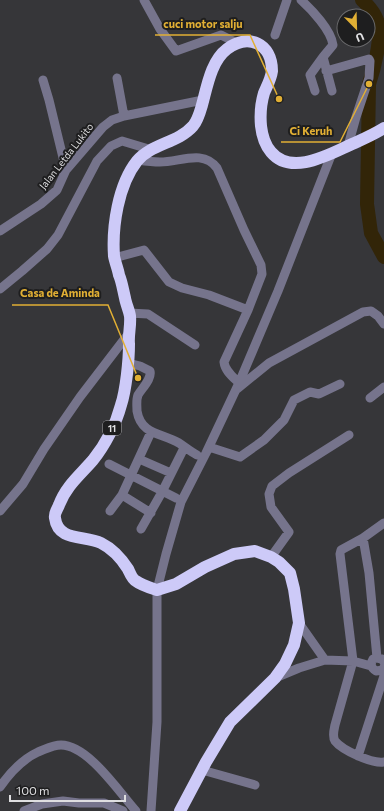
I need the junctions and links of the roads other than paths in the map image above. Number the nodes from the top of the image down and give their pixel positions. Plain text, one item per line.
1 (144, 0) edge
2 (287, 0) edge
3 (301, 0) edge
4 (274, 35) dead end
5 (237, 43) junction
6 (323, 57) junction
7 (326, 71) junction
8 (117, 78) dead end
9 (43, 80) dead end
10 (315, 91) dead end
11 (332, 92) dead end
12 (203, 100) junction
13 (124, 116) junction
14 (382, 130) edge
15 (350, 145) junction
16 (152, 150) junction
17 (332, 153) junction
18 (138, 160) junction
19 (66, 170) junction
20 (0, 231) edge
21 (114, 258) junction
22 (0, 289) edge
23 (248, 310) junction
24 (129, 313) junction
25 (384, 324) edge
26 (130, 331) junction
27 (195, 344) dead end
28 (128, 363) junction
29 (340, 384) dead end
30 (237, 387) junction
31 (384, 387) edge
32 (370, 398) dead end
33 (151, 432) junction
34 (349, 435) dead end
35 (209, 447) junction
36 (184, 448) junction
37 (197, 455) dead end
38 (139, 459) junction
39 (109, 464) dead end
40 (171, 473) junction
41 (131, 476) junction
42 (162, 492) junction
43 (122, 495) junction
44 (176, 498) dead end
45 (0, 511) edge
46 (110, 511) dead end
47 (151, 513) junction
48 (384, 523) edge
49 (141, 529) dead end
50 (363, 538) junction
51 (271, 557) junction
52 (157, 590) junction
53 (299, 623) junction
54 (325, 660) junction
55 (352, 662) junction
56 (383, 667) edge
57 (275, 678) junction
58 (358, 756) junction
59 (383, 760) edge
60 (202, 770) junction
61 (255, 785) dead end
62 (0, 787) edge
63 (103, 807) edge
64 (24, 811) edge
65 (123, 811) edge
66 (136, 811) edge
67 (151, 811) edge
68 (180, 811) edge

1 - 5 street
2 - 4 street
3 - 6 street
5 - 12 highway, 11
5 - 17 highway
6 - 7 street
6 - 10 street
7 - 11 street
7 - 15 street
8 - 13 street
9 - 19 street
12 - 13 street, Jalan Letda Lukito
12 - 16 highway, 11
13 - 19 street, Jalan Letda Lukito
14 - 15 highway
15 - 17 highway
16 - 18 highway, 11
16 - 22 street
17 - 30 street
18 - 21 highway, 11
18 - 23 street
19 - 20 street, Jalan Letda Lukito
21 - 23 street
21 - 24 highway, 11
23 - 30 street
24 - 26 highway, 11
24 - 27 street
25 - 30 street
26 - 28 highway, 11
26 - 45 street
28 - 33 street
28 - 52 highway, 11
29 - 35 street
30 - 35 street
31 - 32 street
33 - 36 street
33 - 38 street
34 - 51 street
35 - 52 street
36 - 37 street
36 - 40 street
38 - 40 street
38 - 41 street
39 - 41 street
40 - 42 street
41 - 42 street
41 - 43 street
42 - 44 street
42 - 47 street
43 - 46 street
43 - 47 street
47 - 49 street
48 - 50 street
50 - 55 street
50 - 56 street
51 - 52 highway
51 - 53 highway
52 - 67 street
53 - 54 street
53 - 57 highway
54 - 55 street
54 - 57 street
55 - 56 street
55 - 58 street
56 - 58 street
57 - 60 highway
58 - 59 street
60 - 61 street
60 - 68 highway
62 - 66 street
63 - 64 street
63 - 65 street

